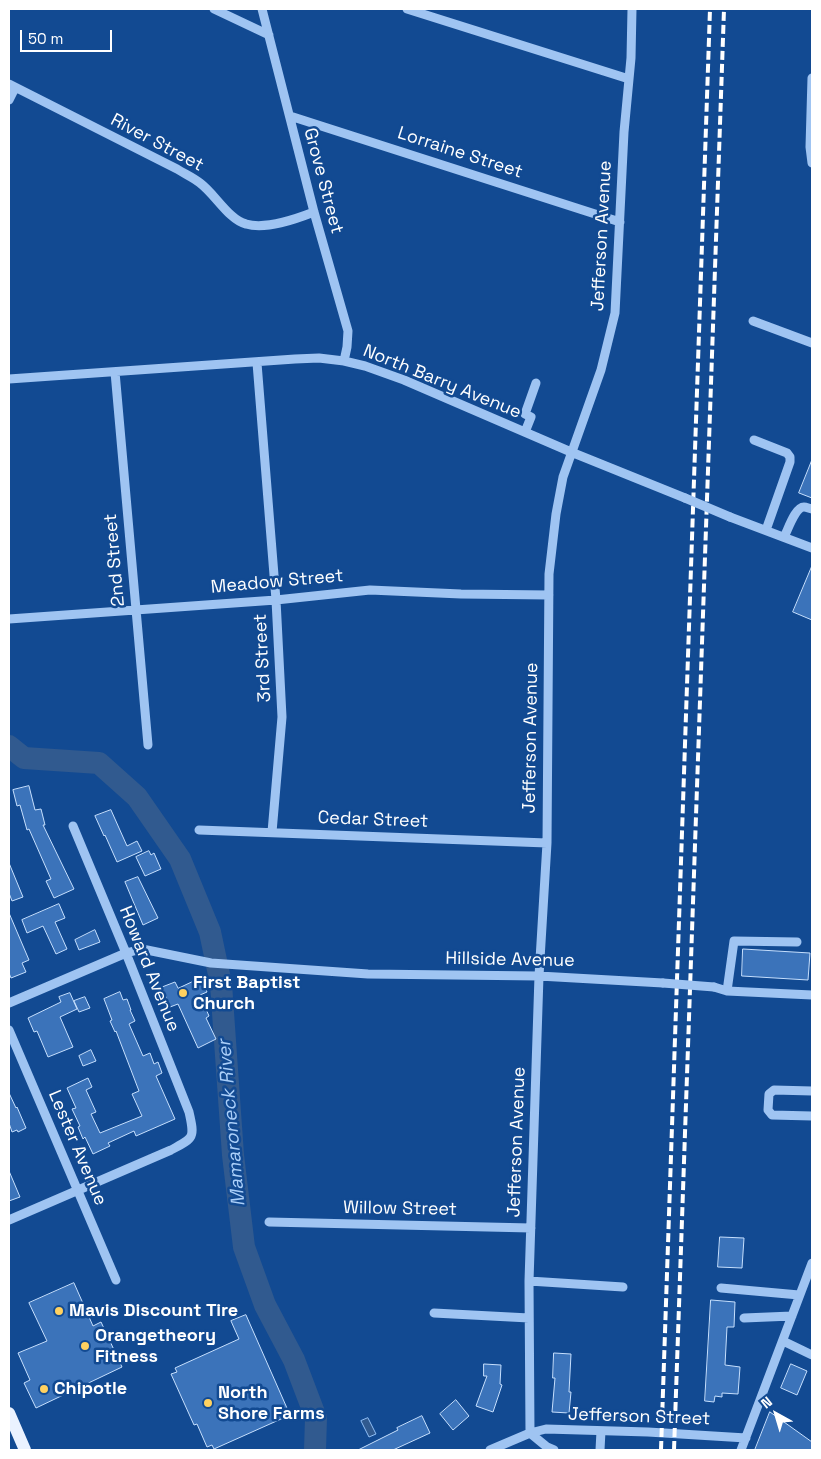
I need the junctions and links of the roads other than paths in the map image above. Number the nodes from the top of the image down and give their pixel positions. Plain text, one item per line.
1 (214, 9) edge
2 (262, 9) edge
3 (408, 9) edge
4 (632, 9) edge
5 (269, 35) junction
6 (629, 78) junction
7 (812, 78) edge
8 (12, 86) edge
9 (9, 100) edge
10 (290, 116) junction
11 (812, 163) edge
12 (314, 212) junction
13 (620, 222) junction
14 (753, 321) dead end
15 (812, 343) edge
16 (344, 361) junction
17 (256, 363) junction
18 (115, 372) junction
19 (9, 379) edge
20 (536, 383) dead end
21 (525, 432) junction
22 (754, 440) dead end
23 (571, 452) junction
24 (812, 510) edge
25 (766, 530) junction
26 (784, 537) junction
27 (812, 548) edge
28 (549, 595) junction
29 (276, 600) junction
30 (136, 610) junction
31 (9, 619) edge
32 (148, 745) dead end
33 (73, 826) dead end
34 (199, 830) dead end
35 (272, 832) junction
36 (546, 843) junction
37 (797, 942) dead end
38 (126, 952) junction
39 (539, 976) junction
40 (727, 991) junction
41 (812, 995) edge
42 (9, 1003) edge
43 (9, 1030) edge
44 (812, 1091) edge
45 (812, 1116) edge
46 (78, 1190) junction
47 (9, 1220) edge
48 (269, 1222) dead end
49 (531, 1228) junction
50 (812, 1262) edge
51 (116, 1280) dead end
52 (529, 1281) junction
53 (623, 1287) dead end
54 (721, 1288) dead end
55 (799, 1295) junction
56 (434, 1313) dead end
57 (792, 1316) junction
58 (529, 1318) junction
59 (744, 1318) dead end
60 (783, 1341) junction
61 (812, 1355) edge
62 (9, 1413) edge
63 (601, 1431) junction
64 (530, 1433) junction
65 (746, 1438) junction
66 (25, 1450) edge
67 (490, 1450) edge
68 (554, 1450) edge
69 (600, 1450) edge
70 (741, 1450) edge

1 - 5 street
2 - 5 street, Grove Street
3 - 6 street
4 - 6 street, Jefferson Avenue
5 - 10 street, Grove Street
6 - 13 street, Jefferson Avenue
7 - 11 street
8 - 9 street
8 - 12 street, River Street
10 - 12 street, Grove Street
10 - 13 street, Lorraine Street
12 - 16 street, Grove Street
13 - 23 street, Jefferson Avenue
14 - 15 street
16 - 17 street, North Barry Avenue
16 - 21 street, North Barry Avenue
17 - 18 street, North Barry Avenue
17 - 29 street, 3rd Street
18 - 19 street, North Barry Avenue
18 - 30 street, 2nd Street
20 - 21 street
21 - 23 street, North Barry Avenue
22 - 25 street
23 - 25 street, North Barry Avenue, bridge
23 - 28 street, Jefferson Avenue
24 - 26 street
25 - 26 street, North Barry Avenue
26 - 27 street, North Barry Avenue
28 - 29 street, Meadow Street
28 - 36 street, Jefferson Avenue
29 - 30 street, Meadow Street
29 - 35 street, 3rd Street
30 - 31 street, Meadow Street
30 - 32 street, 2nd Street
33 - 38 street, Howard Avenue
34 - 35 street, Cedar Street
35 - 36 street, Cedar Street
36 - 39 street, Jefferson Avenue
37 - 40 street
38 - 39 street, Hillside Avenue
38 - 42 street
38 - 46 street, Howard Avenue
39 - 40 street, Hillside Avenue, bridge
39 - 49 street, Jefferson Avenue
40 - 41 street, Hillside Avenue
43 - 46 street, Lester Avenue
44 - 45 street
46 - 47 street
46 - 51 street, Lester Avenue
48 - 49 street, Willow Street
49 - 52 street, Jefferson Avenue
50 - 55 street
52 - 53 street
52 - 58 street, Jefferson Avenue
54 - 55 street
55 - 57 street
56 - 58 street
57 - 59 street
57 - 60 street
58 - 64 street, Jefferson Avenue
60 - 61 street
60 - 65 street
62 - 66 main road
63 - 64 street, Jefferson Street
63 - 65 street, Jefferson Street
63 - 69 street
64 - 67 street
64 - 68 street
65 - 70 street

